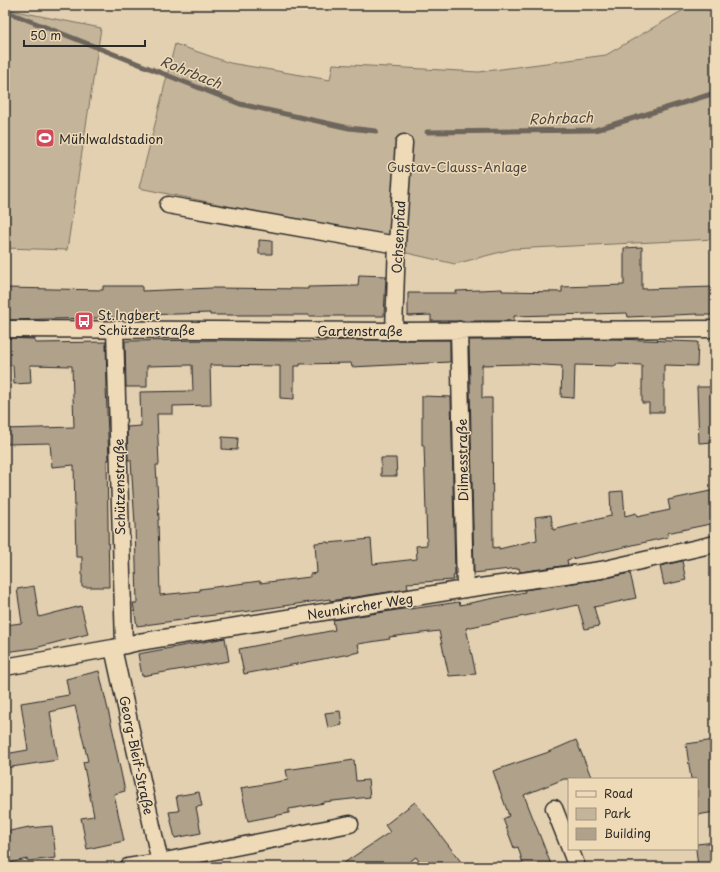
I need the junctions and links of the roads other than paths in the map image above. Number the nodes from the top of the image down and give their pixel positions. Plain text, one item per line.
1 (404, 143) dead end
2 (168, 205) dead end
3 (397, 245) junction
4 (5, 329) edge
5 (115, 329) junction
6 (715, 329) edge
7 (459, 330) junction
8 (394, 331) junction
9 (715, 544) edge
10 (465, 589) junction
11 (118, 646) junction
12 (5, 667) edge
13 (554, 808) dead end
14 (350, 824) dead end
15 (568, 843) edge
16 (570, 850) edge
17 (161, 865) edge
18 (128, 867) edge
19 (577, 867) edge

1 - 3 street, Ochsenpfad
2 - 3 street
3 - 8 street, Ochsenpfad
4 - 5 street, Gartenstraße
5 - 8 street, Gartenstraße
5 - 11 street, Schützenstraße
6 - 7 street, Gartenstraße
7 - 8 street, Gartenstraße
7 - 10 street, Dilmesstraße
9 - 10 street, Neunkircher Weg
10 - 11 street, Neunkircher Weg
11 - 12 street, Neunkircher Weg
11 - 17 street, Georg-Bleif-Straße
13 - 15 street
14 - 17 street
16 - 19 street
17 - 18 street

